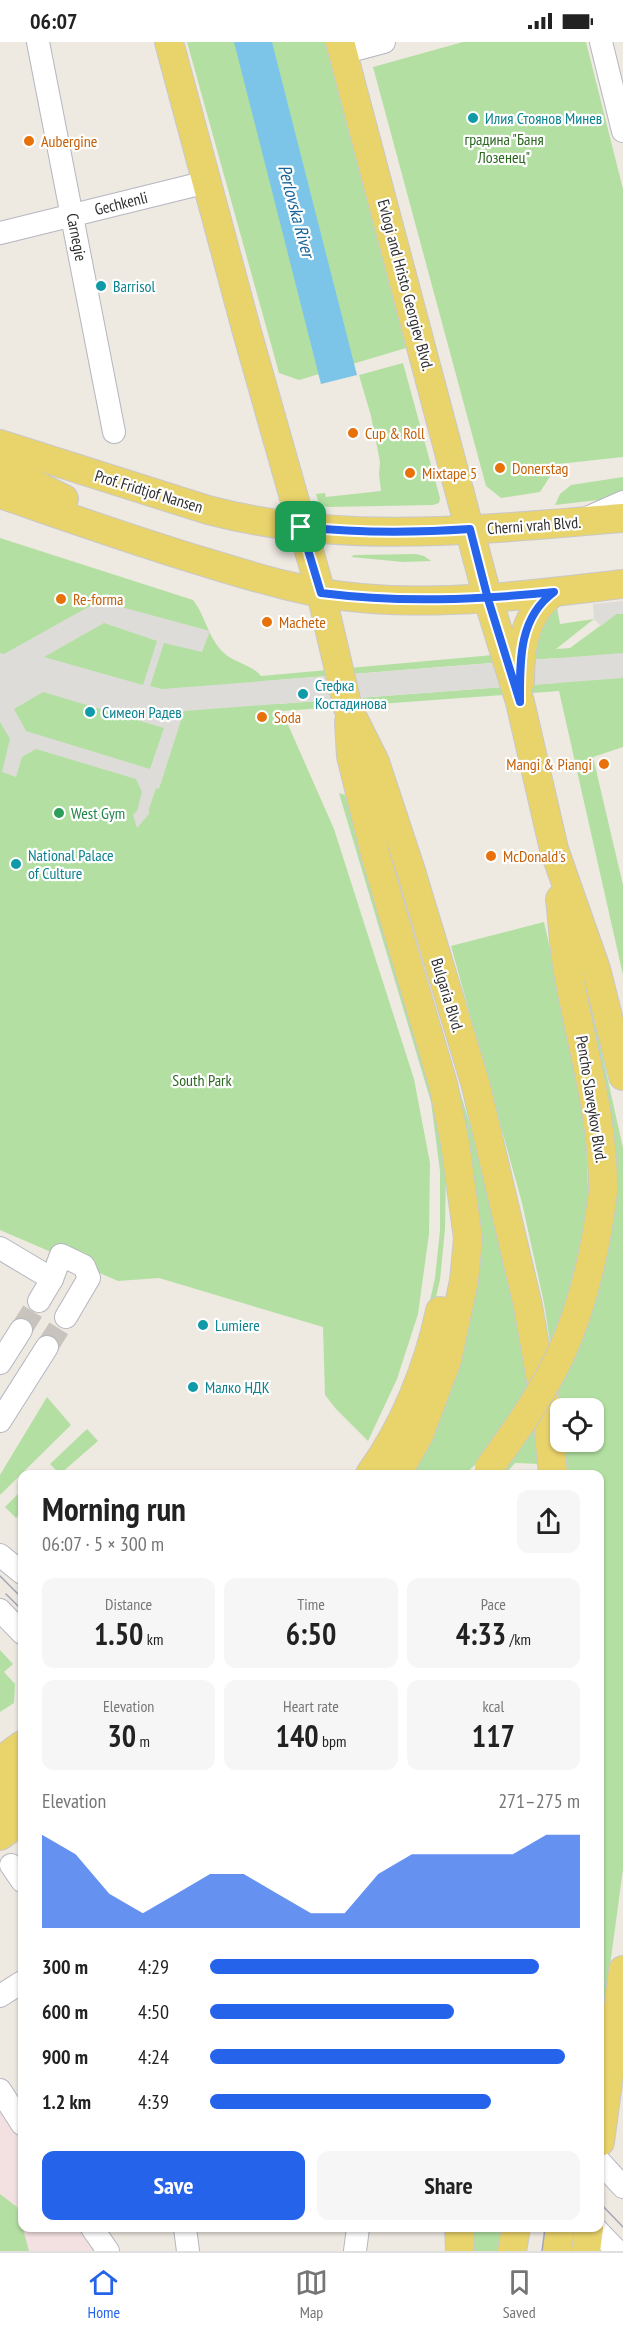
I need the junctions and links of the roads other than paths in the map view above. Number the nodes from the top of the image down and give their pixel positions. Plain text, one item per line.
1 (38, 42) edge
2 (169, 42) edge
3 (384, 42) edge
4 (601, 42) edge
5 (341, 47) edge
6 (623, 131) edge
7 (207, 182) junction
8 (72, 215) junction
9 (0, 233) edge
10 (114, 432) dead end
11 (0, 444) edge
12 (0, 472) edge
13 (0, 494) edge
14 (623, 502) edge
15 (623, 518) edge
16 (579, 522) junction
17 (301, 527) junction
18 (470, 529) junction
19 (122, 536) junction
20 (623, 584) edge
21 (554, 592) junction
22 (321, 593) junction
23 (488, 599) junction
24 (520, 702) junction
25 (348, 708) junction
26 (554, 849) junction
27 (623, 1076) edge
28 (455, 1143) junction
29 (0, 1248) edge
30 (52, 1279) junction
31 (39, 1301) tunnel mouth
32 (66, 1317) tunnel mouth
33 (21, 1330) tunnel mouth
34 (47, 1347) tunnel mouth
35 (0, 1363) edge
36 (0, 1421) edge
37 (372, 1470) edge
38 (399, 1470) edge
39 (486, 1470) edge
40 (553, 1470) edge
41 (0, 1555) edge
42 (18, 1570) edge
43 (0, 1610) edge
44 (18, 1629) edge
45 (18, 1748) edge
46 (0, 1761) edge
47 (18, 1774) edge
48 (0, 1786) edge
49 (18, 1797) edge
50 (0, 1810) edge
51 (18, 1823) edge
52 (0, 1836) edge
53 (623, 1970) edge
54 (18, 1985) edge
55 (0, 1996) edge
56 (0, 2090) edge
57 (604, 2112) edge
58 (18, 2118) edge
59 (604, 2166) edge
60 (623, 2187) edge
61 (95, 2232) edge
62 (185, 2232) edge
63 (357, 2232) edge
64 (459, 2232) edge
65 (515, 2232) edge
66 (559, 2232) edge
67 (108, 2251) edge
68 (188, 2251) edge
69 (355, 2251) edge
70 (460, 2251) edge
71 (512, 2251) edge
72 (557, 2251) edge

1 - 8 street, Carnegie
2 - 7 main road
3 - 5 street
4 - 6 street
5 - 18 main road, Evlogi and Hristo Georgiev Blvd.
7 - 8 street, Gechkenli
7 - 17 main road
8 - 9 street, Gechkenli
8 - 10 street, Carnegie
11 - 17 main road, Prof. Fridtjof Nansen
12 - 19 main road
13 - 19 main road
14 - 16 street
15 - 16 main road, Cherni vrah Blvd.
16 - 18 main road, Cherni vrah Blvd.
17 - 18 main road, Cherni vrah Blvd.
17 - 22 main road, Bulgaria Blvd.
18 - 23 main road
19 - 22 main road
20 - 21 main road
21 - 23 main road
21 - 24 main road
22 - 23 main road
22 - 25 main road, Bulgaria Blvd.
23 - 24 main road
24 - 26 main road
25 - 28 main road
25 - 40 main road, Bulgaria Blvd.
26 - 27 main road
26 - 39 main road, Pencho Slaveykov Blvd., bridge
28 - 37 main road
28 - 38 main road
29 - 30 street
30 - 31 street
30 - 32 street
33 - 35 street
34 - 36 street
41 - 42 street
43 - 44 street
45 - 46 main road
47 - 48 main road
49 - 50 main road
51 - 52 main road
53 - 57 main road
54 - 55 street
56 - 58 street
59 - 60 street
61 - 67 street
62 - 68 street
63 - 69 street
64 - 70 main road
65 - 71 main road
66 - 72 main road

